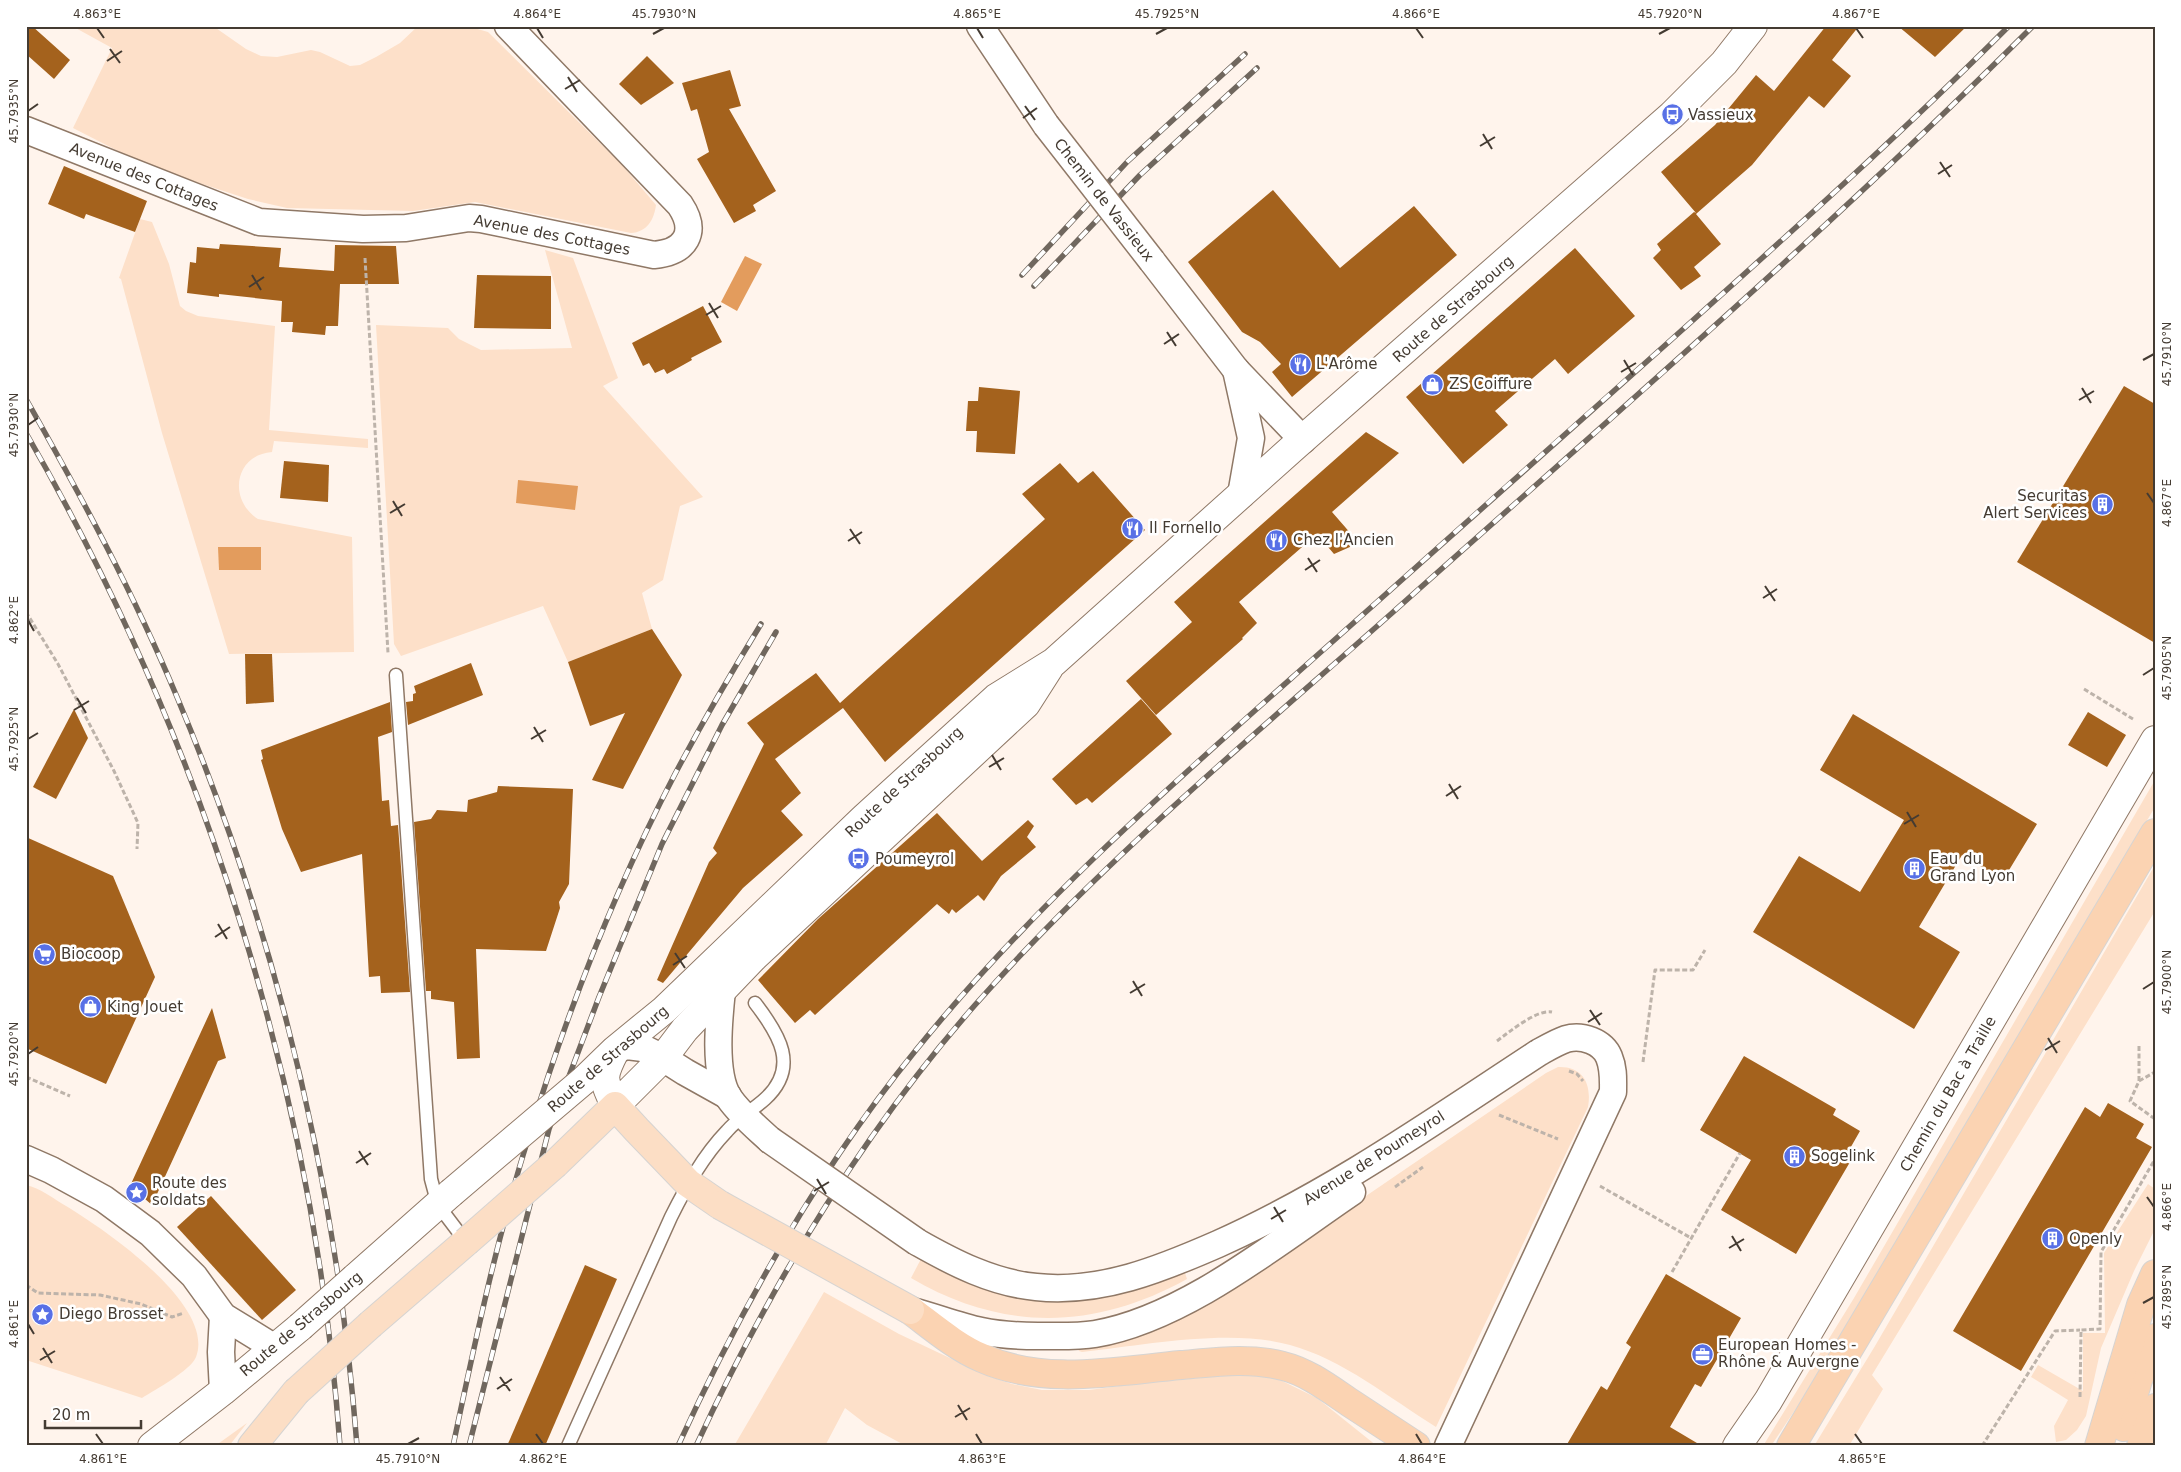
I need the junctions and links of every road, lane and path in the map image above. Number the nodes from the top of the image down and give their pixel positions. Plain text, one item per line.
1 (508, 26) edge
2 (980, 26) edge
3 (1753, 26) edge
4 (26, 130) edge
5 (363, 229) junction
6 (1236, 370) junction
7 (1303, 440) junction
8 (1240, 495) junction
9 (26, 612) edge
10 (387, 650) dead end
11 (1054, 662) junction
12 (396, 675) dead end
13 (2084, 690) dead end
14 (2146, 730) edge
15 (2155, 833) edge
16 (137, 849) dead end
17 (1705, 950) dead end
18 (722, 990) junction
19 (754, 1003) dead end
20 (2139, 1046) dead end
21 (615, 1050) junction
22 (1538, 1052) junction
23 (663, 1058) junction
24 (1640, 1068) dead end
25 (1565, 1072) dead end
26 (2155, 1072) edge
27 (26, 1077) edge
28 (2140, 1080) junction
29 (1586, 1088) dead end
30 (70, 1096) dead end
31 (616, 1106) junction
32 (736, 1106) junction
33 (1504, 1108) dead end
34 (2155, 1119) edge
35 (1559, 1140) dead end
36 (1740, 1154) dead end
37 (26, 1159) edge
38 (2155, 1159) edge
39 (1426, 1165) dead end
40 (688, 1183) junction
41 (1598, 1185) dead end
42 (1395, 1188) dead end
43 (444, 1199) junction
44 (1691, 1238) junction
45 (466, 1242) junction
46 (1672, 1272) dead end
47 (2155, 1274) edge
48 (26, 1285) edge
49 (910, 1310) junction
50 (187, 1312) dead end
51 (223, 1316) junction
52 (2081, 1330) junction
53 (2155, 1338) edge
54 (274, 1348) junction
55 (223, 1391) junction
56 (1353, 1404) junction
57 (2080, 1405) dead end
58 (2155, 1408) edge
59 (152, 1446) edge
60 (252, 1446) edge
61 (568, 1446) edge
62 (1402, 1446) edge
63 (1416, 1446) edge
64 (1448, 1446) edge
65 (1737, 1446) edge
66 (1791, 1446) edge
67 (1982, 1446) edge
68 (2099, 1446) edge
69 (2118, 1446) edge
70 (2141, 1446) edge

1 - 5 street, Avenue des Cottages
2 - 6 street, Chemin de Vassieux, bridge
3 - 7 main road, Route de Strasbourg
4 - 5 street, Avenue des Cottages
5 - 10 path
6 - 7 street, Chemin de Vassieux
6 - 8 street, Chemin de Vassieux
7 - 8 main road, Route de Strasbourg
8 - 11 main road, Route de Strasbourg
9 - 16 path
11 - 18 main road, Route de Strasbourg
11 - 21 main road, Route de Strasbourg
12 - 43 lane
13 - 14 path
14 - 65 main road, Chemin du Bac à Traille
15 - 66 highway
17 - 24 path
18 - 23 main road, Route de Strasbourg
18 - 32 street, Avenue de Poumeyrol
19 - 32 lane
20 - 28 path
21 - 23 street, Avenue de Poumeyrol
21 - 31 main road
21 - 43 main road, Route de Strasbourg, bridge
22 - 32 street, Avenue de Poumeyrol, bridge
22 - 49 street, Avenue de Poumeyrol
22 - 64 street, Avenue de Poumeyrol
23 - 31 main road, Route de Strasbourg
23 - 32 street, Avenue de Poumeyrol
25 - 29 path
26 - 28 path
27 - 30 path
28 - 34 path
31 - 40 main road
31 - 45 main road, Route de Strasbourg, bridge
32 - 40 lane
33 - 35 path
36 - 44 path
37 - 51 street
38 - 52 path
39 - 42 path
40 - 49 main road, bridge
40 - 61 lane
41 - 44 path
43 - 45 lane
43 - 54 main road, Route de Strasbourg, bridge
44 - 46 path
45 - 60 main road, Route de Strasbourg, bridge
47 - 68 highway
48 - 50 path
49 - 56 highway
51 - 54 street
51 - 55 street
52 - 57 path
52 - 67 path
53 - 69 highway
54 - 55 main road, Route de Strasbourg
55 - 59 main road, Route de Strasbourg
56 - 62 highway
56 - 63 highway
58 - 70 highway

